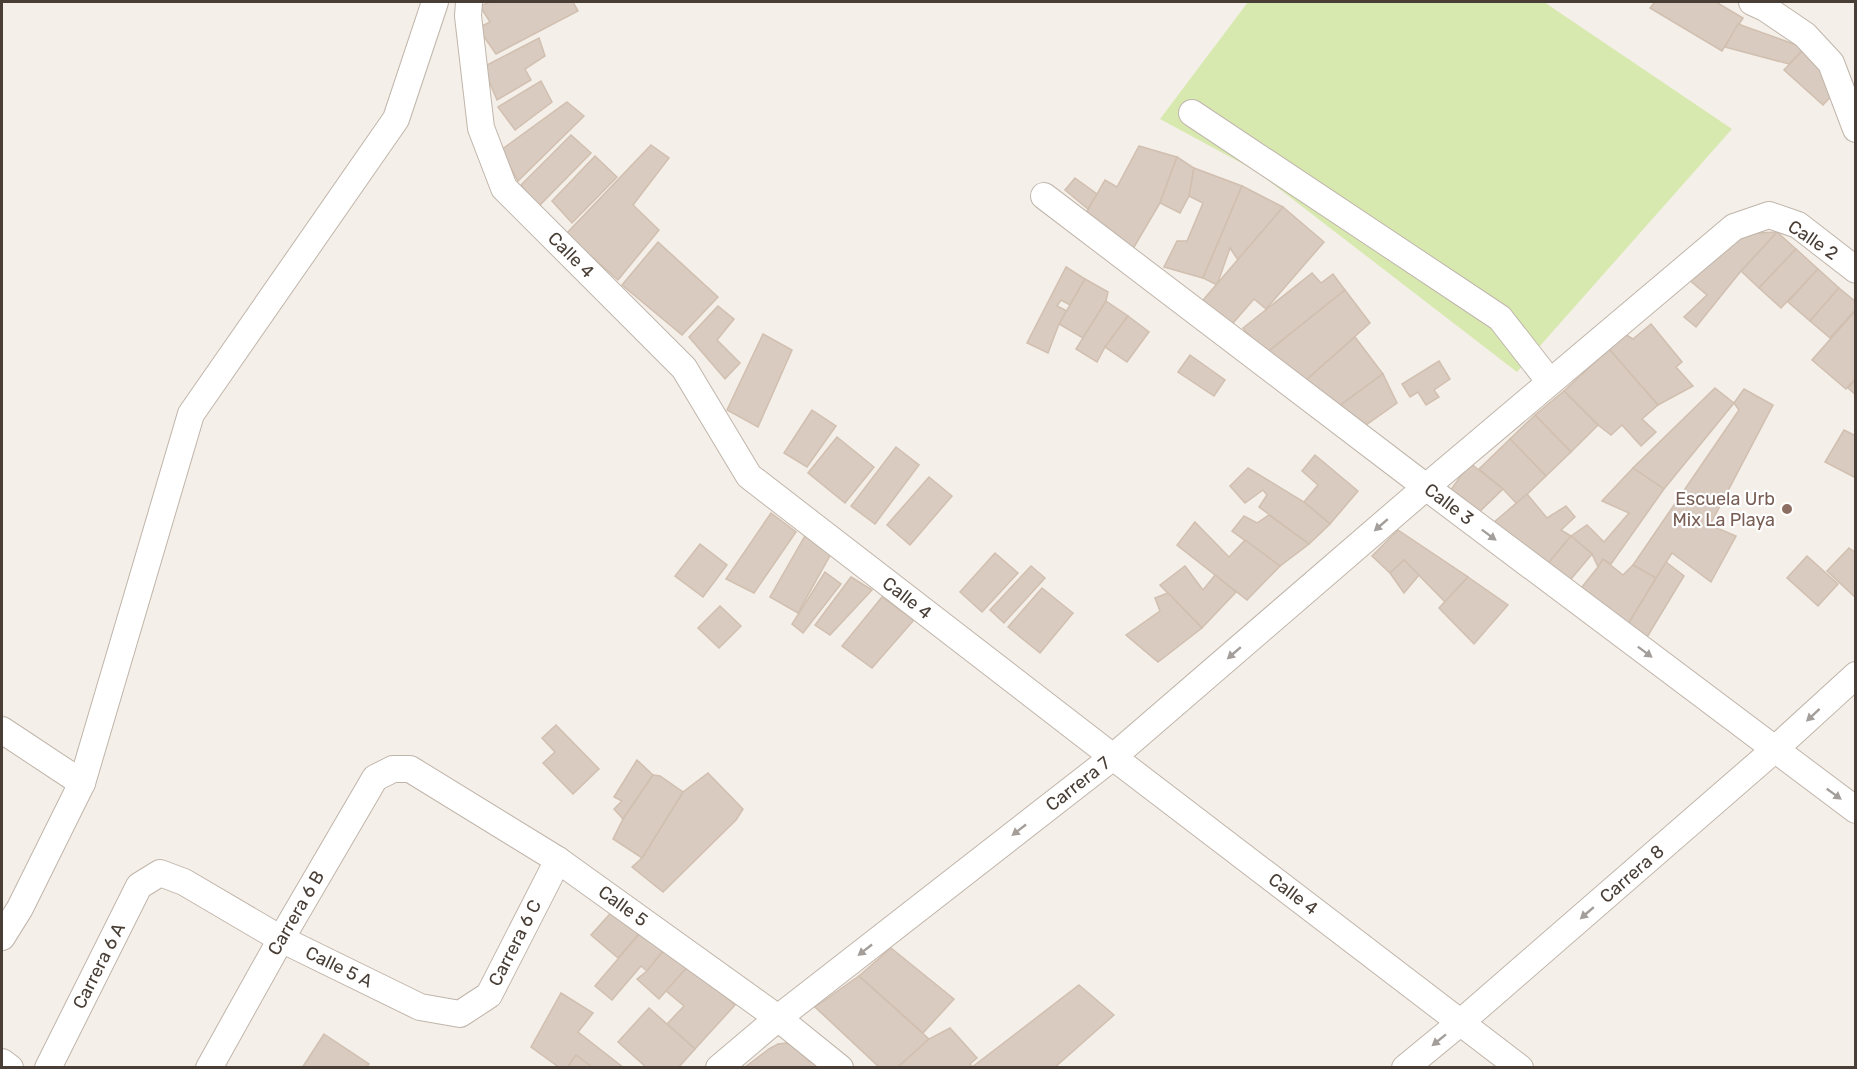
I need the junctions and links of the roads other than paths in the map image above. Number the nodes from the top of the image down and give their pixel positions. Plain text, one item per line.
1 (435, 2) edge
2 (469, 2) edge
3 (1752, 2) edge
4 (1192, 112) dead end
5 (1856, 129) edge
6 (1044, 196) dead end
7 (1769, 215) joint
8 (1856, 270) edge
9 (1550, 382) junction
10 (1425, 487) junction
11 (1856, 675) edge
12 (2, 730) edge
13 (1774, 750) junction
14 (1113, 757) junction
15 (393, 769) joint
16 (82, 783) junction
17 (1856, 810) edge
18 (558, 860) junction
19 (160, 873) joint
20 (2, 937) edge
21 (280, 939) junction
22 (460, 1014) joint
23 (778, 1018) junction
24 (1461, 1022) junction
25 (2, 1062) edge
26 (10, 1068) edge
27 (48, 1068) edge
28 (208, 1068) edge
29 (719, 1068) edge
30 (840, 1068) edge
31 (1405, 1068) edge
32 (1520, 1068) edge

1 - 16 street
2 - 14 street, Calle 4
3 - 5 street
4 - 9 street
6 - 10 street, Calle 3
7 - 8 street, Calle 2
7 - 9 street, Carrera 7
9 - 10 street, Carrera 7
10 -> 13 street, Calle 3
10 -> 14 street, Carrera 7
11 -> 13 street, Carrera 8
12 - 16 street
13 -> 17 street, Calle 3
13 -> 24 street, Carrera 8
14 -> 23 street, Carrera 7
14 - 24 street, Calle 4
15 - 18 street, Calle 5
15 - 21 street, Carrera 6 B
16 - 20 street
18 - 22 street, Carrera 6 C
18 - 23 street, Calle 5
19 - 21 street, Calle 5 A
19 - 27 street, Carrera 6 A
21 - 22 street, Calle 5 A
21 - 28 street, Carrera 6 B
23 - 29 street, Carrera 7
23 - 30 street, Calle 5
24 -> 31 street, Carrera 8
24 - 32 street, Calle 4
25 - 26 street

